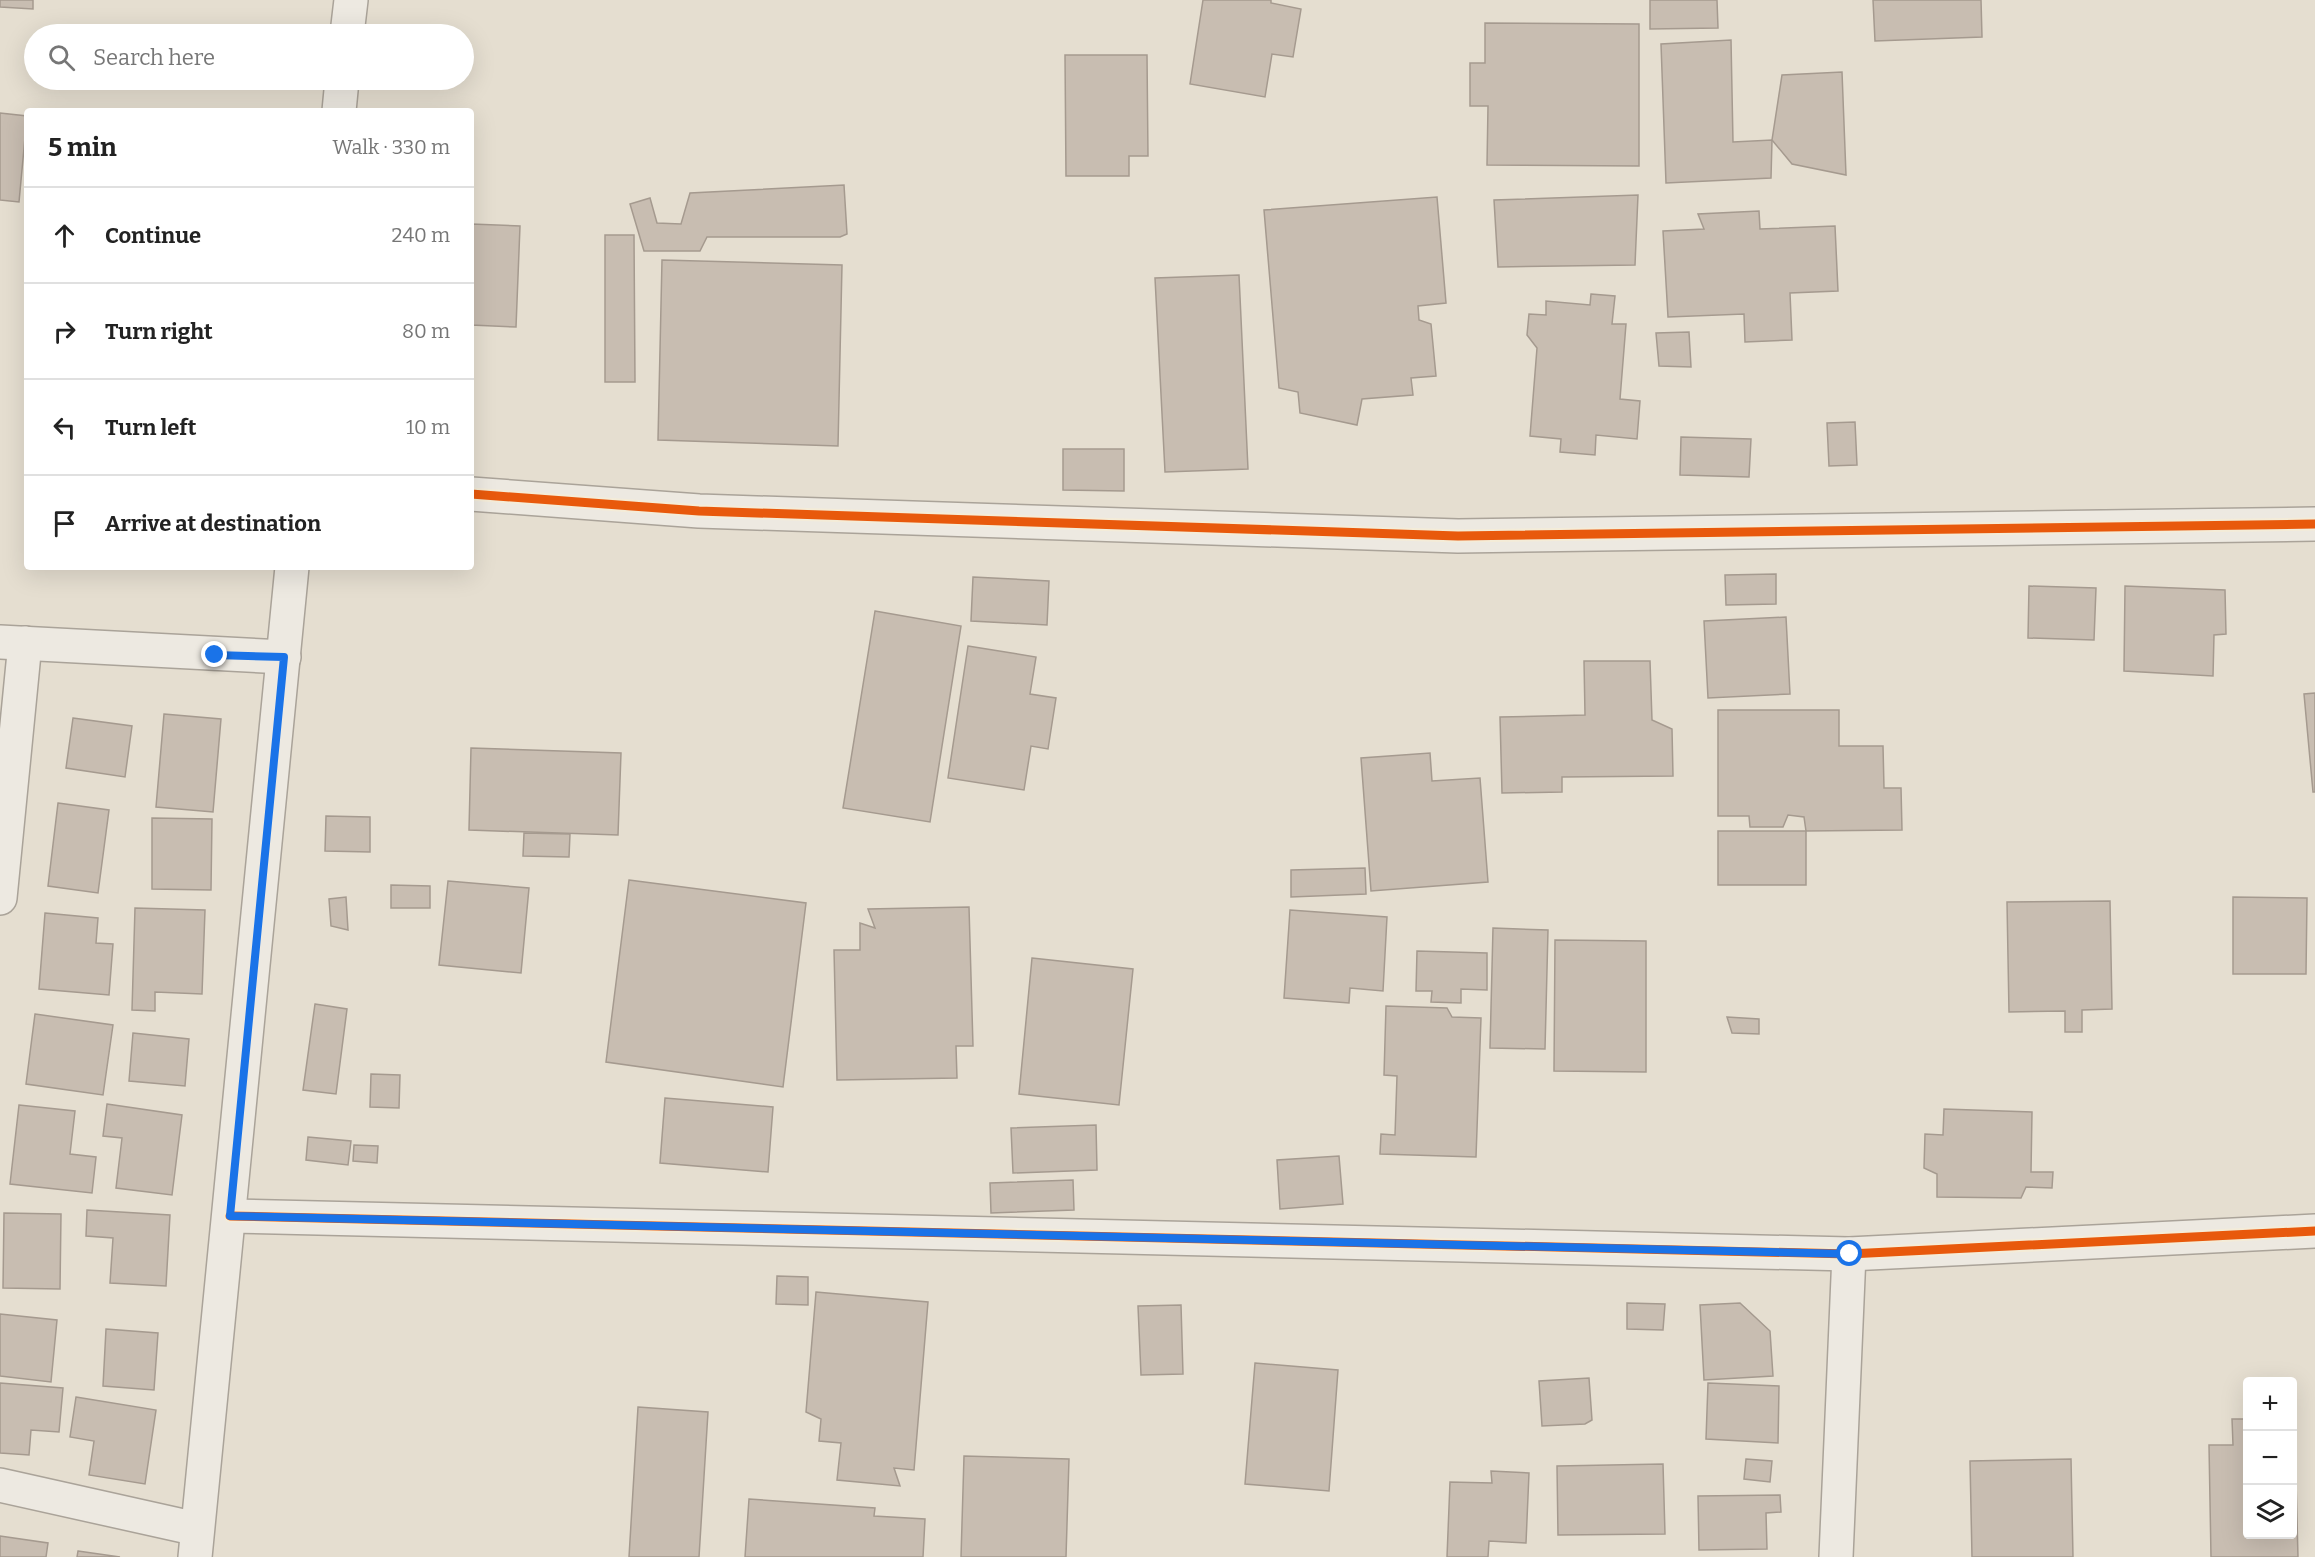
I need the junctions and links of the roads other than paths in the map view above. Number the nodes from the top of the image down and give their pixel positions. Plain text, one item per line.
1 (351, 0) edge
2 (348, 24) edge
3 (341, 90) edge
4 (339, 108) edge
5 (474, 494) edge
6 (2315, 524) edge
7 (292, 570) edge
8 (12, 642) edge
9 (284, 657) junction
10 (0, 897) edge
11 (230, 1216) junction
12 (2315, 1231) edge
13 (1850, 1254) junction
14 (0, 1485) edge
15 (196, 1543) edge
16 (1836, 1557) edge

1 - 2 street
3 - 4 street
5 - 6 street
7 - 9 street
8 - 9 street
8 - 10 street
9 - 11 street
11 - 13 street
11 - 15 street
12 - 13 street
13 - 16 street
14 - 15 street

